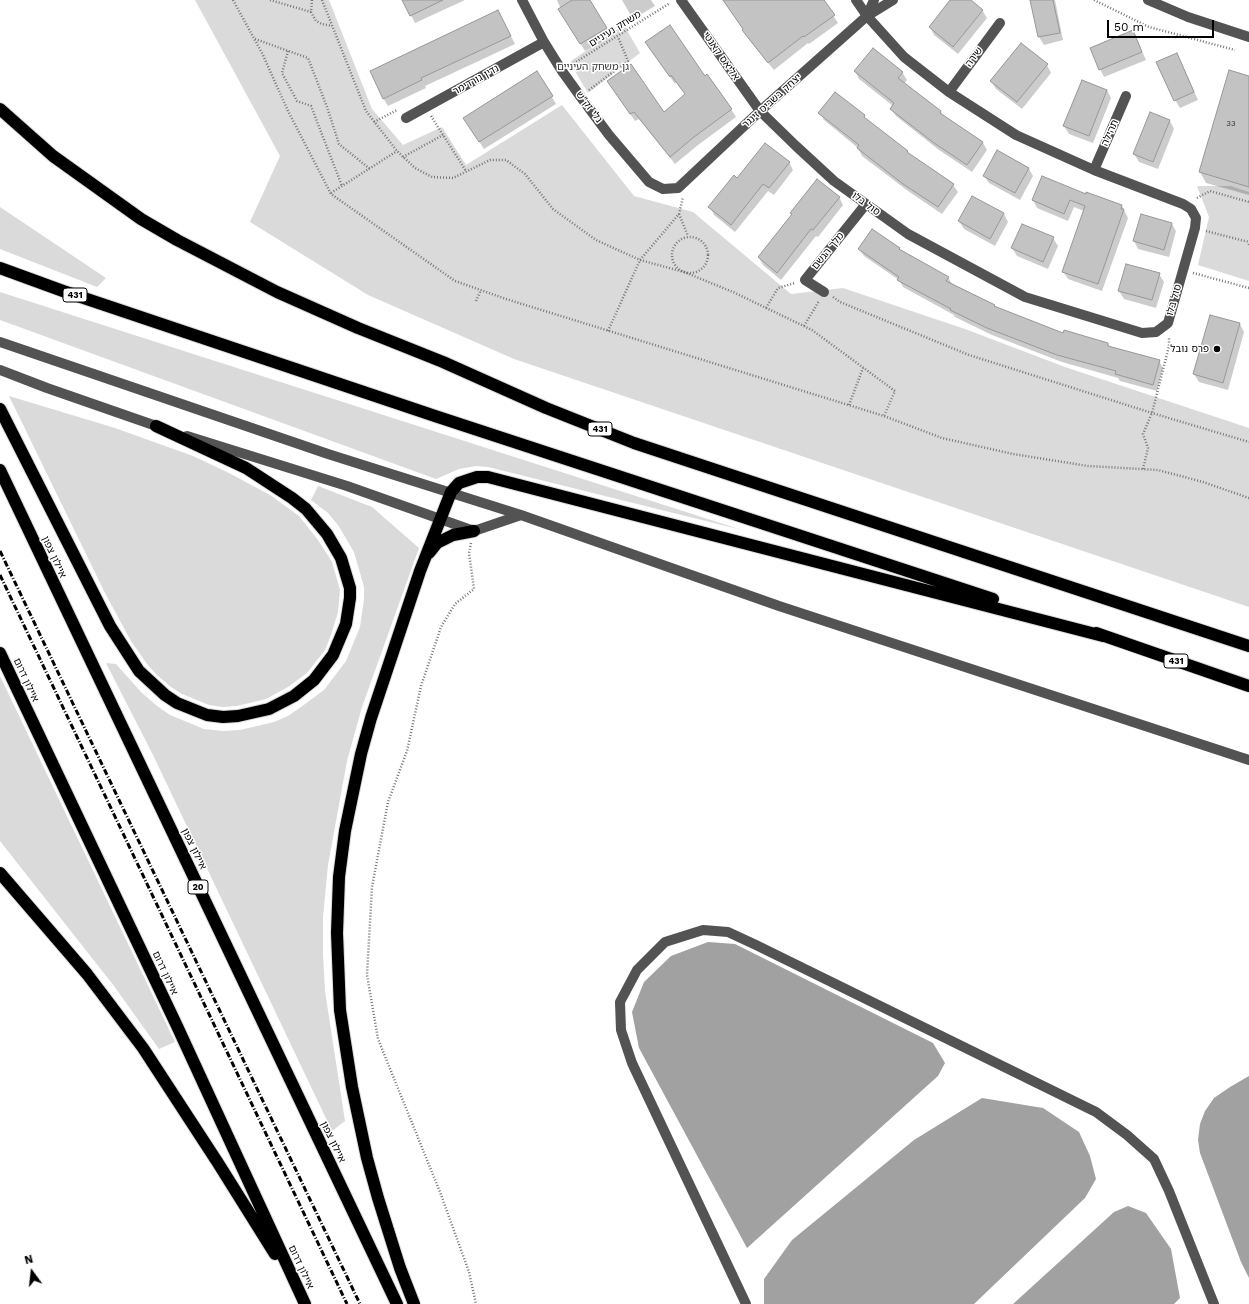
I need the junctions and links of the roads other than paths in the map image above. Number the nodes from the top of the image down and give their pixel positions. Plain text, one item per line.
1 (522, 0) edge
2 (681, 0) edge
3 (856, 0) edge
4 (874, 0) edge
5 (893, 0) edge
6 (1148, 0) edge
7 (867, 16) junction
8 (1000, 23) dead end
9 (1249, 37) edge
10 (544, 42) junction
11 (949, 92) junction
12 (1126, 96) dead end
13 (0, 109) edge
14 (760, 111) junction
15 (406, 118) road end
16 (1094, 170) junction
17 (678, 188) joint
18 (866, 204) junction
19 (0, 268) edge
20 (824, 292) road end
21 (0, 342) edge
22 (0, 370) edge
23 (0, 409) edge
24 (156, 426) junction
25 (0, 470) edge
26 (451, 492) junction
27 (521, 514) junction
28 (440, 519) junction
29 (474, 531) junction
30 (426, 557) junction
31 (1010, 567) junction
32 (1103, 636) junction
33 (1249, 638) edge
34 (1249, 646) edge
35 (0, 653) edge
36 (1249, 686) edge
37 (1249, 760) edge
38 (0, 873) edge
39 (304, 1301) edge
40 (397, 1304) edge
41 (414, 1304) edge
42 (746, 1304) edge
43 (1214, 1304) edge

1 - 10 street, נלי זק"ש
2 - 14 street, אליאס קאנטי
3 - 7 street, סול בלו
4 - 7 street, יצחק בשביס זינגר
5 - 7 street, יצחק בשביס זינגר
6 - 9 street
7 - 11 street, סול בלו
7 - 14 street, יצחק בשביס זינגר
8 - 11 street, שירה
10 - 15 street, נדין גורדימר
10 - 17 street, נלי זק"ש
11 - 16 street, סול בלו
12 - 16 street, תהילה
13 - 31 highway, 431
14 - 17 street, יצחק בשביס זינגר
14 - 18 street, סול בלו
16 - 18 street, סול בלו
18 - 20 street, מלך הגשם
19 - 32 highway, 431
21 - 26 street
22 - 24 street
23 - 24 highway
24 - 28 street
25 - 40 highway, איילון צפון / 20
26 - 27 street
26 - 28 highway
26 - 32 highway
27 - 29 street
27 - 37 street
28 - 29 street
28 - 30 highway
29 - 30 highway
30 - 41 highway
31 - 33 highway
31 - 34 highway, 431
32 - 36 highway, 431
35 - 39 highway, איילון דרום
38 - 39 highway
42 - 43 street

